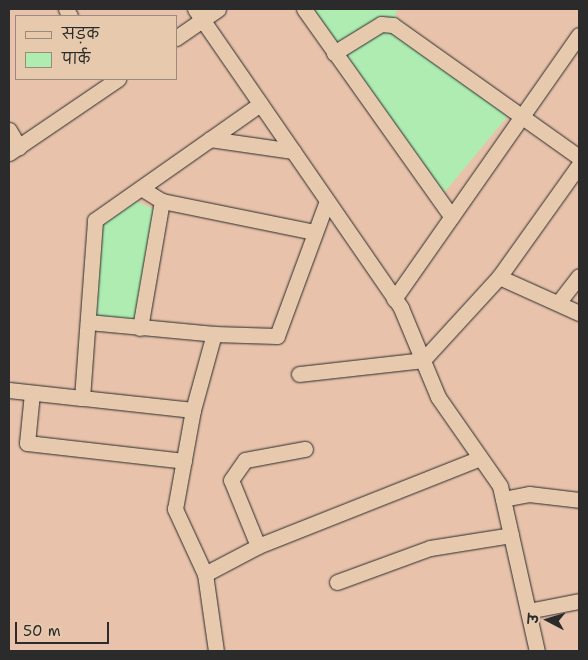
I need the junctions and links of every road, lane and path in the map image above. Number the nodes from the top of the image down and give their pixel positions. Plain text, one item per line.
1 (218, 9) edge
2 (304, 9) edge
3 (199, 14) edge
4 (579, 35) edge
5 (178, 36) edge
6 (334, 54) junction
7 (115, 80) edge
8 (260, 104) junction
9 (521, 117) junction
10 (9, 130) edge
11 (210, 139) junction
12 (14, 150) edge
13 (293, 151) junction
14 (579, 156) edge
15 (579, 165) edge
16 (141, 188) junction
17 (162, 201) junction
18 (327, 201) junction
19 (452, 217) junction
20 (316, 232) junction
21 (579, 276) edge
22 (499, 277) junction
23 (394, 298) junction
24 (558, 304) junction
25 (579, 313) edge
26 (88, 322) junction
27 (140, 328) junction
28 (214, 334) junction
29 (423, 360) junction
30 (299, 374) dead end
31 (9, 390) edge
32 (32, 392) junction
33 (82, 398) junction
34 (193, 410) junction
35 (305, 449) dead end
36 (480, 458) junction
37 (184, 461) junction
38 (503, 499) junction
39 (579, 500) edge
40 (511, 535) junction
41 (258, 546) junction
42 (205, 574) junction
43 (337, 582) dead end
44 (579, 601) edge
45 (528, 611) junction
46 (533, 650) edge
47 (216, 651) edge

1 - 3 street
2 - 6 street
3 - 5 street
3 - 8 street
4 - 9 street
6 - 9 street
6 - 19 street
7 - 12 street
8 - 11 street
8 - 13 street
9 - 14 street
9 - 19 street
10 - 12 street
11 - 13 street
11 - 16 street
13 - 18 street
15 - 22 street
16 - 17 street
16 - 26 street
17 - 20 street
17 - 27 street
18 - 20 street
18 - 23 street
19 - 23 street
20 - 28 street
21 - 24 street
22 - 24 street
22 - 29 street
23 - 29 street
24 - 25 street
26 - 27 street
26 - 33 street
27 - 28 street
28 - 34 street
29 - 30 street
29 - 36 street
31 - 32 street
32 - 33 street
32 - 37 street
33 - 34 street
34 - 37 street
35 - 41 street
36 - 38 street
36 - 41 street
37 - 42 street
38 - 39 street
38 - 40 street
40 - 43 street
40 - 45 street
41 - 42 street
42 - 47 street
44 - 45 street
45 - 46 street

